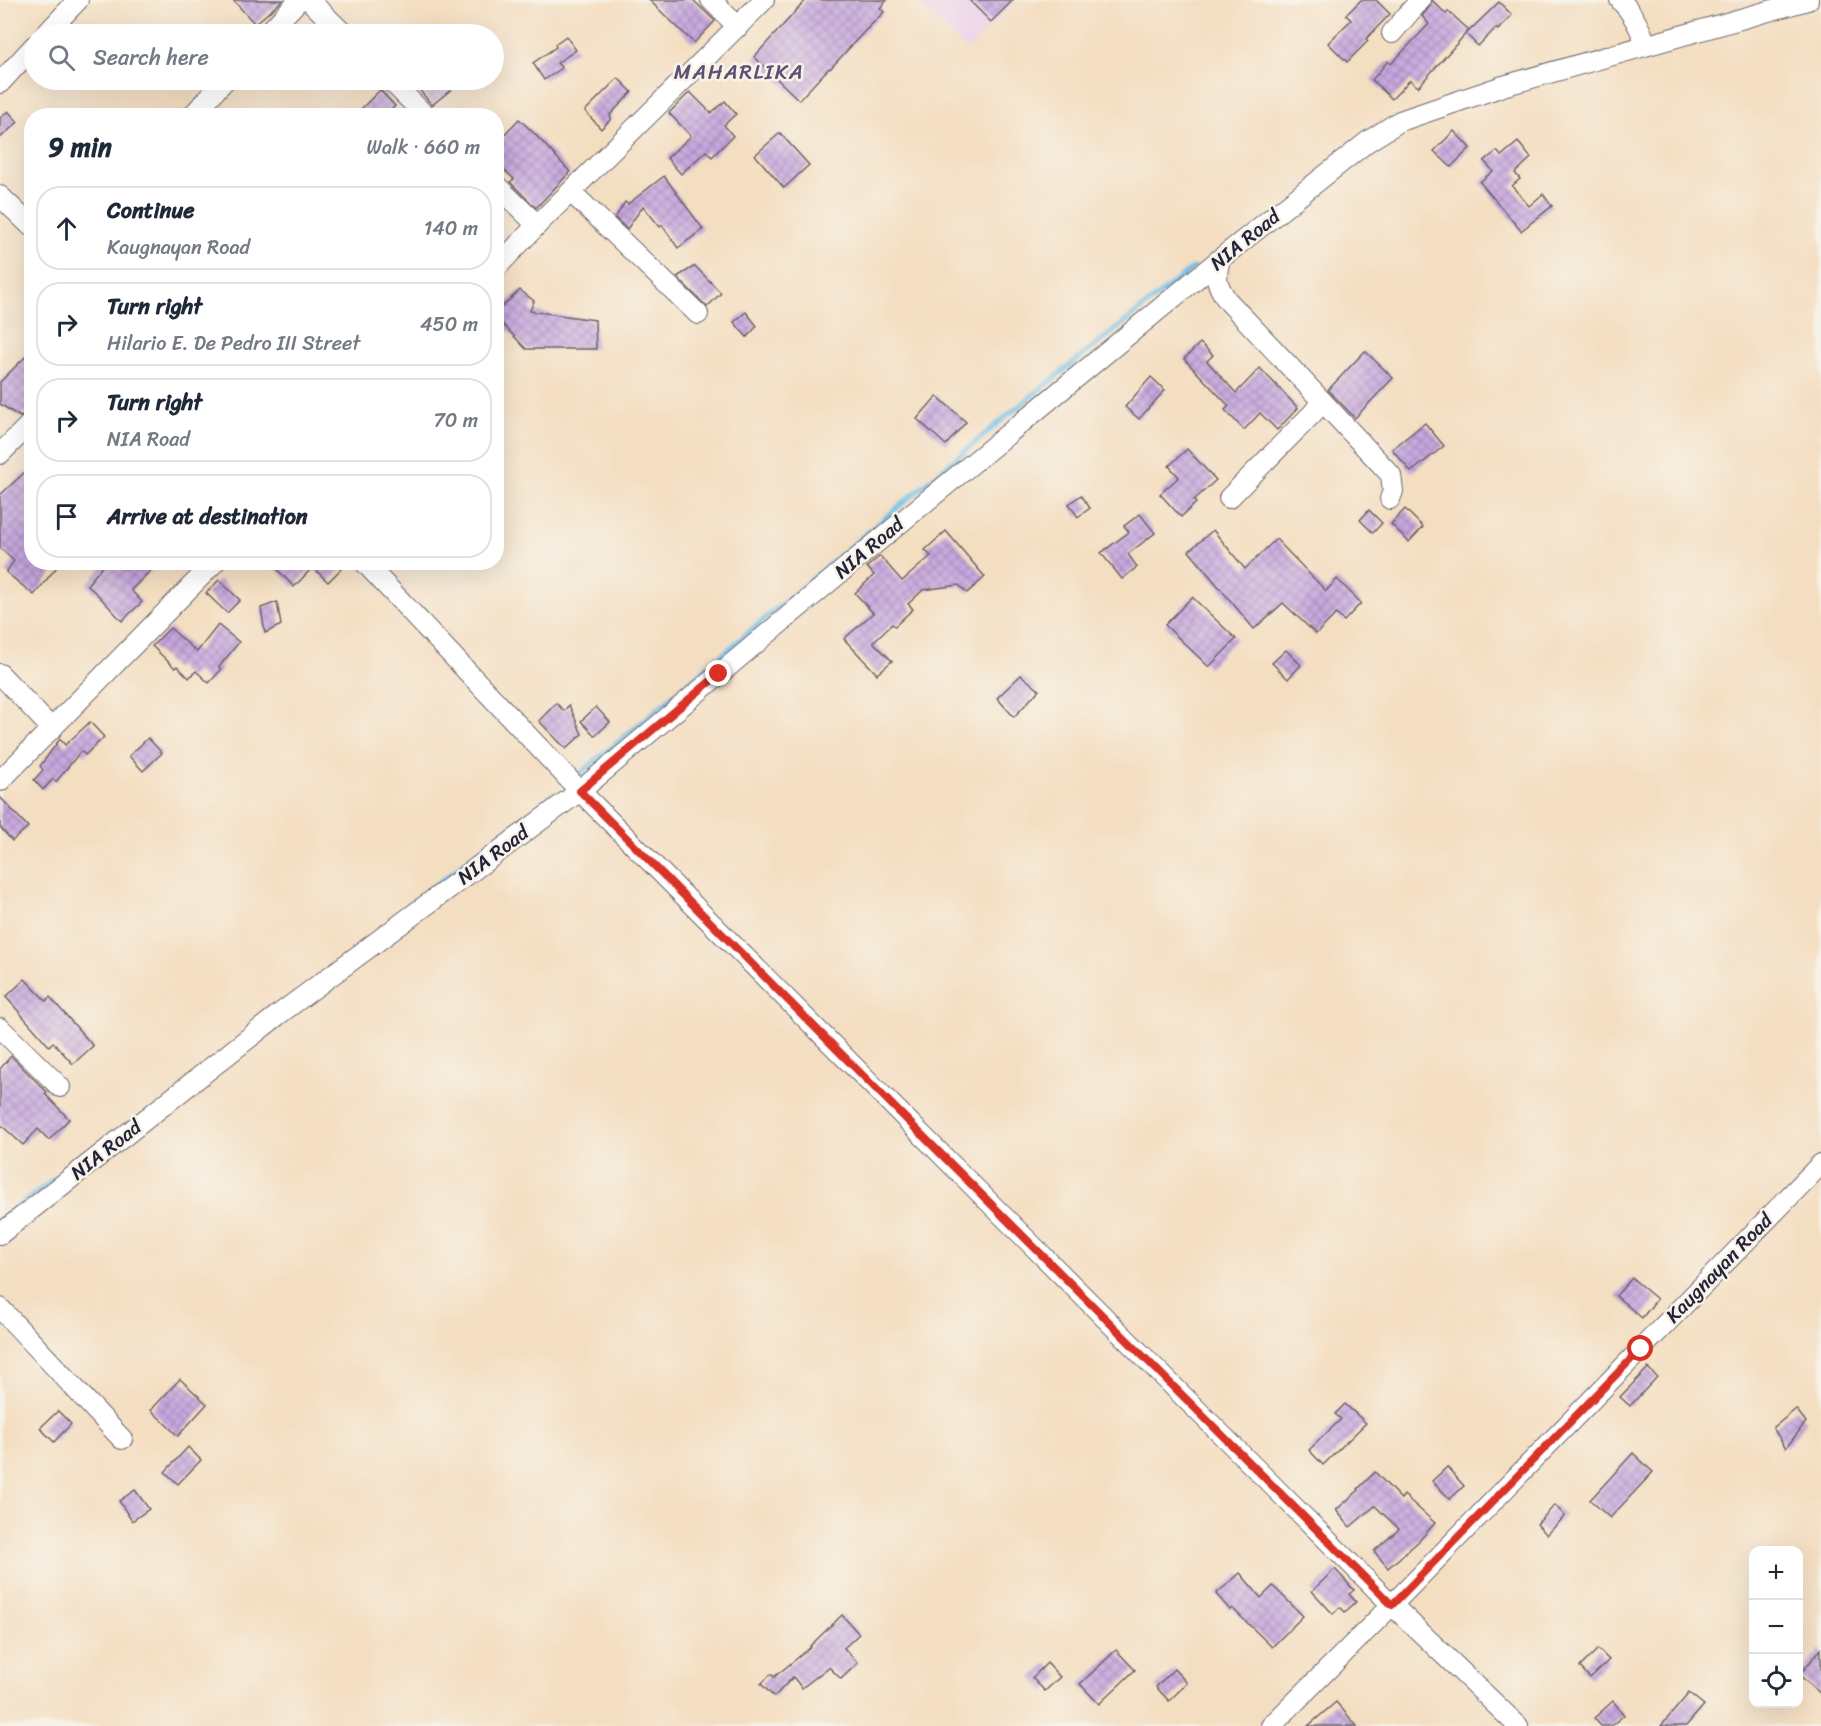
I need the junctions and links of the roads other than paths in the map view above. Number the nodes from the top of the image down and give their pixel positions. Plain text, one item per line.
1 (78, 0) edge
2 (299, 0) edge
3 (309, 0) edge
4 (711, 0) edge
5 (764, 0) edge
6 (1420, 0) edge
7 (1620, 0) edge
8 (1808, 0) edge
9 (55, 24) edge
10 (276, 24) edge
11 (334, 24) edge
12 (738, 27) junction
13 (1392, 33) dead end
14 (1643, 37) junction
15 (24, 57) edge
16 (0, 83) edge
17 (216, 90) edge
18 (399, 90) edge
19 (199, 108) edge
20 (415, 108) edge
21 (571, 192) junction
22 (504, 193) edge
23 (0, 196) edge
24 (24, 219) edge
25 (537, 225) junction
26 (1220, 259) junction
27 (504, 260) edge
28 (698, 314) dead end
29 (1322, 401) junction
30 (24, 430) edge
31 (0, 454) edge
32 (1229, 498) dead end
33 (1390, 499) dead end
34 (207, 570) edge
35 (372, 570) edge
36 (0, 674) edge
37 (52, 729) junction
38 (0, 781) edge
39 (580, 791) junction
40 (0, 1028) edge
41 (60, 1087) dead end
42 (1821, 1164) edge
43 (0, 1234) edge
44 (0, 1308) edge
45 (122, 1439) dead end
46 (1392, 1605) junction
47 (1271, 1726) edge
48 (1518, 1726) edge

1 - 9 street
2 - 10 street
3 - 11 street
4 - 12 street
5 - 12 street
6 - 13 street
7 - 14 street
8 - 14 street, NIA Road
12 - 21 street
14 - 26 street, NIA Road
15 - 16 street
17 - 19 street
18 - 20 street
21 - 25 street
21 - 28 street
22 - 25 street
23 - 24 street
25 - 27 street
26 - 29 street
26 - 39 street, NIA Road
29 - 32 street
29 - 33 street
30 - 31 street
34 - 37 street
35 - 39 street
36 - 37 street
37 - 38 street
39 - 43 street, NIA Road
39 - 46 street
40 - 41 street
42 - 46 street, Kaugnayan Road
44 - 45 street
46 - 47 street, Kaugnayan Road
46 - 48 street

